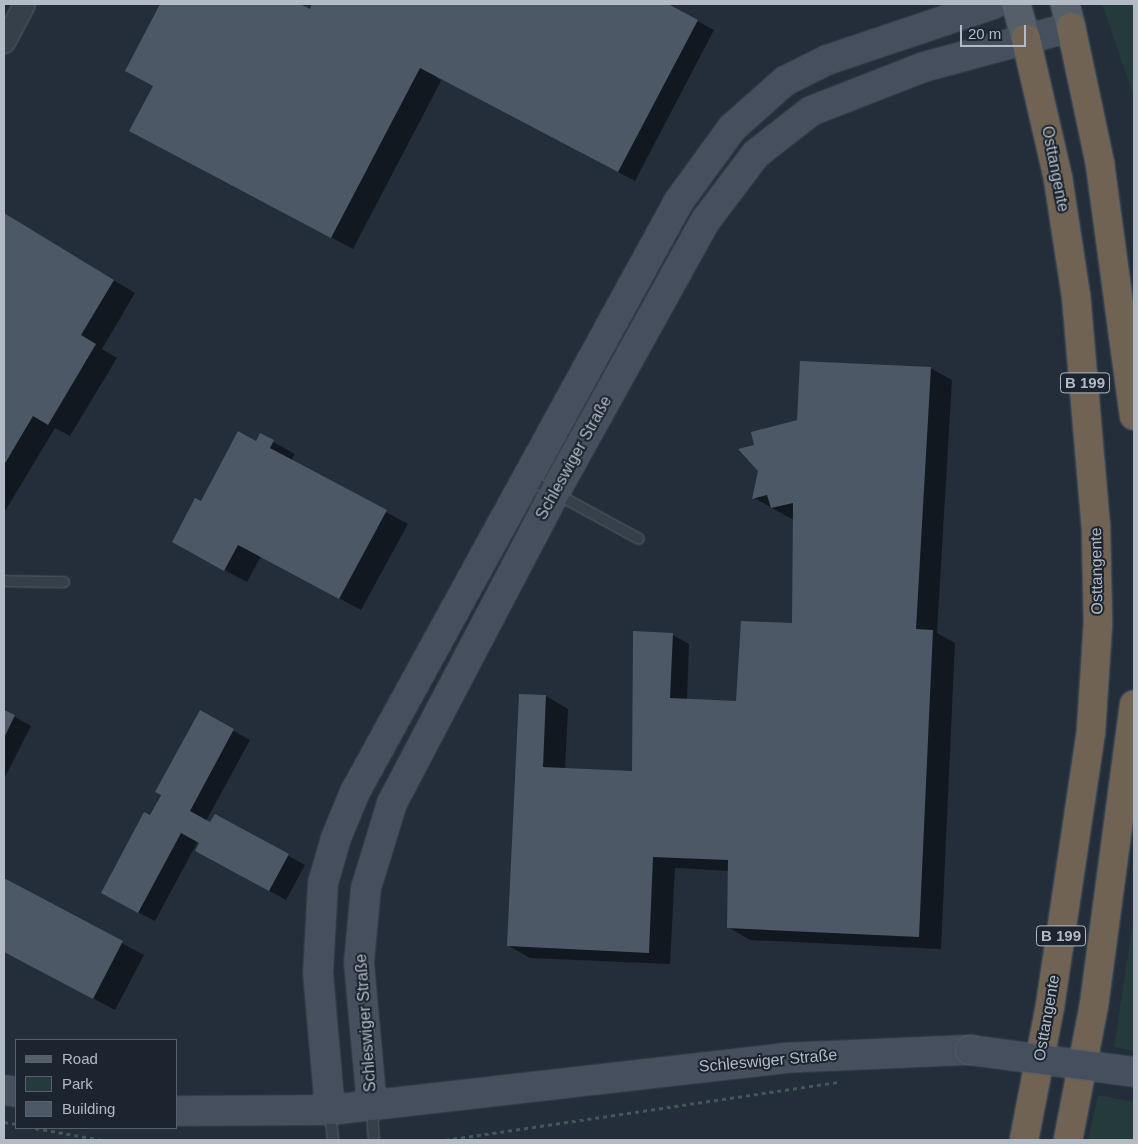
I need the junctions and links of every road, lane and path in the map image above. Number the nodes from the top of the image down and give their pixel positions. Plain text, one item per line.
1 (24, 4) edge
2 (948, 4) edge
3 (992, 4) edge
4 (1016, 4) edge
5 (1068, 15) edge
6 (913, 29) junction
7 (1026, 39) junction
8 (4, 42) edge
9 (1134, 416) edge
10 (529, 479) junction
11 (555, 492) junction
12 (639, 539) dead end
13 (4, 581) edge
14 (64, 582) dead end
15 (1134, 705) edge
16 (1134, 1072) edge
17 (849, 1081) dead end
18 (372, 1106) junction
19 (330, 1110) junction
20 (178, 1111) edge
21 (41, 1129) edge
22 (102, 1140) edge
23 (333, 1140) edge
24 (374, 1140) edge
25 (444, 1140) edge
26 (1024, 1140) edge
27 (1068, 1140) edge

1 - 8 street
2 - 6 main road, Schleswiger Straße
3 - 6 main road, Schleswiger Straße
4 - 7 main road, Osttangente / B 199
5 - 7 main road, Schleswiger Straße
5 - 9 highway, B 199
6 - 10 main road, Schleswiger Straße
7 - 11 main road, Schleswiger Straße
7 - 26 highway, Osttangente / B 199
10 - 11 lane
10 - 19 main road, Schleswiger Straße
11 - 12 lane
11 - 18 main road, Schleswiger Straße
13 - 14 lane
15 - 27 highway, B 199
16 - 18 main road, Schleswiger Straße, bridge
17 - 25 path
18 - 19 main road, Schleswiger Straße
18 - 24 lane
19 - 20 main road, Schleswiger Straße
19 - 23 lane
21 - 22 path

